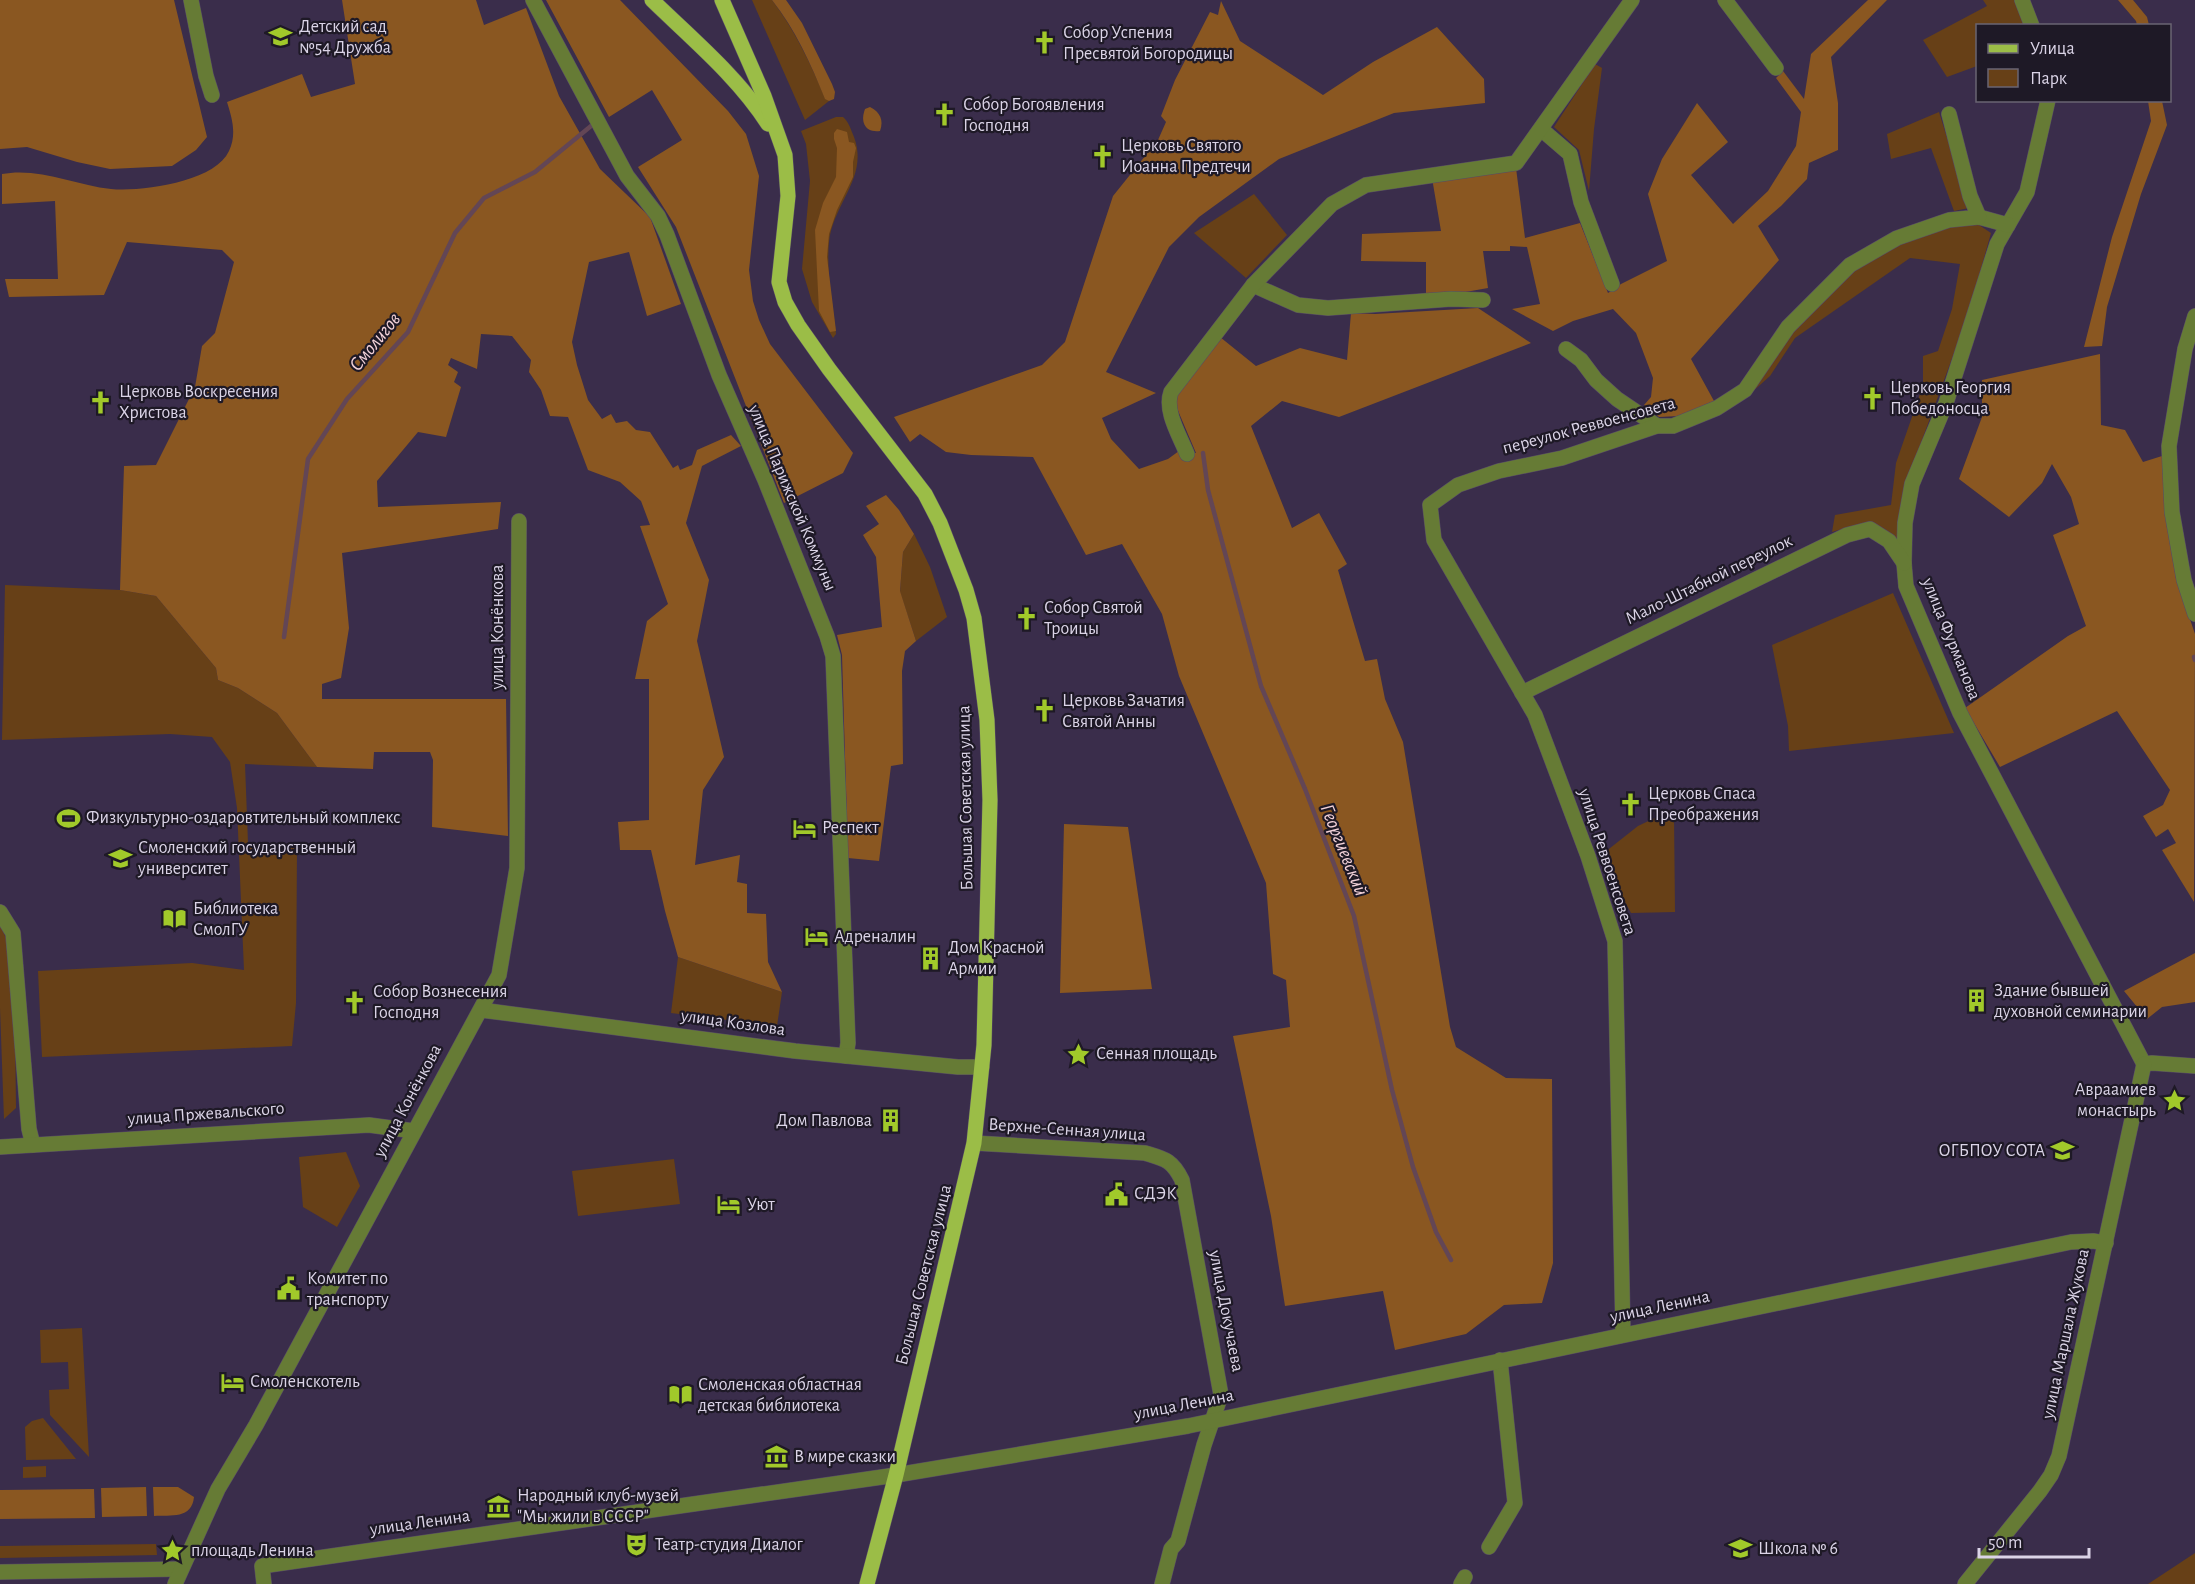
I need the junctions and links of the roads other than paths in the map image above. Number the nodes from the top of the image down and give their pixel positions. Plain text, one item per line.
1 (191, 0) edge
2 (533, 0) edge
3 (652, 0) edge
4 (722, 0) edge
5 (1632, 0) edge
6 (1725, 0) edge
7 (2022, 0) edge
8 (2031, 24) edge
9 (1776, 68) dead end
10 (212, 95) dead end
11 (2048, 102) edge
12 (1948, 114) dead end
13 (1540, 129) junction
14 (780, 138) junction
15 (1979, 217) junction
16 (2008, 225) junction
17 (1612, 284) dead end
18 (1253, 285) junction
19 (1483, 300) dead end
20 (2195, 316) edge
21 (1566, 349) dead end
22 (1658, 426) junction
23 (1187, 454) dead end
24 (1430, 505) joint
25 (519, 521) dead end
26 (1904, 563) junction
27 (2195, 615) edge
28 (1522, 693) junction
29 (0, 912) edge
30 (481, 1010) junction
31 (846, 1056) junction
32 (2144, 1064) junction
33 (2195, 1066) edge
34 (982, 1067) junction
35 (414, 1131) junction
36 (974, 1143) junction
37 (33, 1145) junction
38 (0, 1147) edge
39 (1182, 1180) joint
40 (2106, 1243) junction
41 (1623, 1334) junction
42 (1500, 1360) junction
43 (1212, 1421) junction
44 (896, 1475) junction
45 (1489, 1547) dead end
46 (0, 1572) edge
47 (177, 1578) edge
48 (264, 1584) edge
49 (867, 1584) edge
50 (1162, 1584) edge
51 (1965, 1584) edge

1 - 10 street
2 - 31 street, улица Парижской Коммуны
3 - 14 main road, Большая Советская улица
4 - 14 main road
5 - 13 street
6 - 9 street
7 - 8 street
11 - 16 street, улица Фурманова
12 - 15 street
13 - 17 street
13 - 18 street
14 - 34 main road, Большая Советская улица
15 - 16 street
15 - 22 street, переулок Реввоенсовета
16 - 26 street, улица Фурманова
18 - 19 street
18 - 23 street
20 - 27 street
21 - 22 street
22 - 24 street, переулок Реввоенсовета
24 - 28 street, улица Реввоенсовета
25 - 30 street, улица Конёнкова
26 - 28 street, Мало-Штабной переулок
26 - 32 street, улица Фурманова
28 - 41 street, улица Реввоенсовета
29 - 37 street
30 - 31 street, улица Козлова
30 - 35 street, улица Конёнкова
31 - 34 street, улица Козлова
32 - 33 street
32 - 40 street, улица Маршала Жукова
34 - 36 main road, Большая Советская улица
35 - 37 street, улица Пржевальского
35 - 47 street, улица Конёнкова
36 - 39 street, Верхне-Сенная улица
36 - 44 main road, Большая Советская улица
37 - 38 street, улица Пржевальского
39 - 43 street, улица Докучаева
40 - 41 street, улица Ленина
40 - 51 street, улица Маршала Жукова
41 - 42 street, улица Ленина
42 - 43 street, улица Ленина
42 - 45 street
43 - 44 street, улица Ленина
43 - 50 street, улица Докучаева
44 - 48 street, улица Ленина
44 - 49 main road, Большая Советская улица
46 - 47 street

